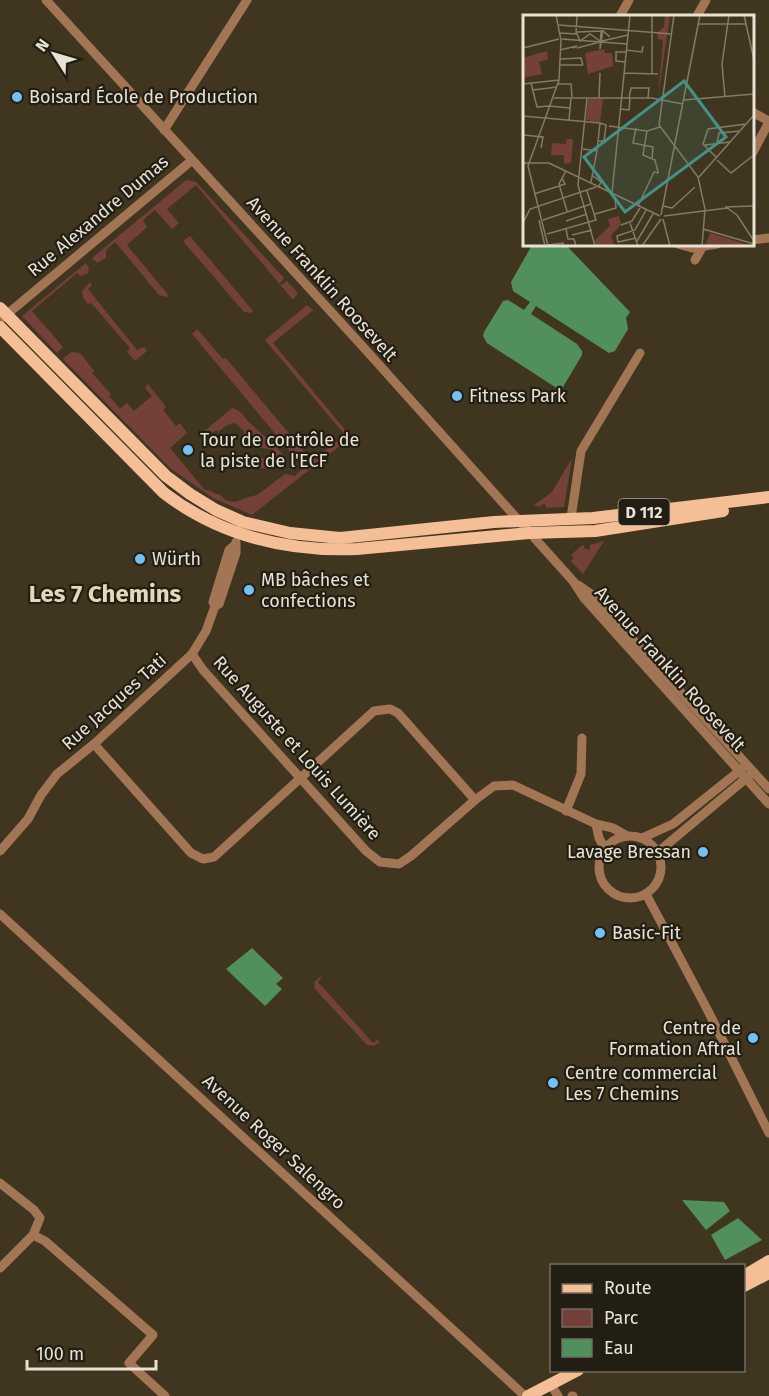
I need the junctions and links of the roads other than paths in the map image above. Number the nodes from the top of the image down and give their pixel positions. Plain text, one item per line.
1 (46, 0) edge
2 (247, 0) edge
3 (629, 0) edge
4 (706, 0) edge
5 (621, 15) edge
6 (698, 15) edge
7 (754, 113) edge
8 (769, 122) edge
9 (164, 130) junction
10 (754, 151) edge
11 (191, 160) junction
12 (769, 238) edge
13 (754, 240) edge
14 (702, 246) edge
15 (695, 260) dead end
16 (2, 314) edge
17 (0, 327) edge
18 (640, 353) dead end
19 (769, 497) edge
20 (769, 504) edge
21 (571, 518) junction
22 (519, 521) junction
23 (529, 533) junction
24 (239, 534) junction
25 (192, 654) junction
26 (582, 738) dead end
27 (94, 744) junction
28 (747, 772) junction
29 (301, 777) junction
30 (769, 789) edge
31 (475, 800) junction
32 (769, 804) edge
33 (566, 811) junction
34 (596, 824) junction
35 (627, 836) junction
36 (642, 838) junction
37 (605, 849) junction
38 (0, 851) edge
39 (657, 852) junction
40 (646, 894) junction
41 (0, 914) edge
42 (769, 1133) edge
43 (0, 1183) edge
44 (33, 1235) junction
45 (769, 1262) edge
46 (769, 1267) edge
47 (0, 1268) edge
48 (769, 1273) edge
49 (745, 1275) edge
50 (745, 1281) edge
51 (745, 1285) edge
52 (576, 1372) edge
53 (550, 1385) junction
54 (165, 1396) edge
55 (526, 1396) edge
56 (558, 1396) edge

1 - 9 street, Avenue Franklin Roosevelt
2 - 9 street
3 - 5 street
4 - 6 street
7 - 8 street
8 - 10 street
9 - 11 street, Avenue Franklin Roosevelt
11 - 16 street, Rue Alexandre Dumas
11 - 22 street, Avenue Franklin Roosevelt
12 - 13 street
14 - 15 street
16 - 24 main road
17 - 24 main road
18 - 21 street
19 - 21 main road, D 112
20 - 23 main road, D 112
21 - 22 main road, D 112
22 - 23 street, Avenue Franklin Roosevelt
22 - 24 main road
23 - 24 main road
23 - 28 street, Avenue Franklin Roosevelt
24 - 25 street, Rue Jacques Tati
25 - 27 street, Rue Jacques Tati
25 - 29 street, Rue Auguste et Louis Lumière
26 - 33 street
27 - 29 street
27 - 38 street, Rue Jacques Tati
28 - 30 street, Avenue Franklin Roosevelt
28 - 32 street, Avenue Franklin Roosevelt
28 - 36 street
28 - 39 street
29 - 31 street, Rue Auguste et Louis Lumière
29 - 31 street
31 - 33 street, Rue Auguste et Louis Lumière
33 - 34 street, Rue Auguste et Louis Lumière
34 - 35 street, Rue Auguste et Louis Lumière
34 - 37 street
35 - 36 street
35 - 37 street
36 - 39 street
37 - 40 street
39 - 40 street
40 - 42 street
41 - 55 street, Avenue Roger Salengro
43 - 44 street
44 - 47 street
44 - 54 street
45 - 49 main road
46 - 50 street
48 - 51 main road
52 - 53 main road
53 - 55 main road
53 - 56 street

